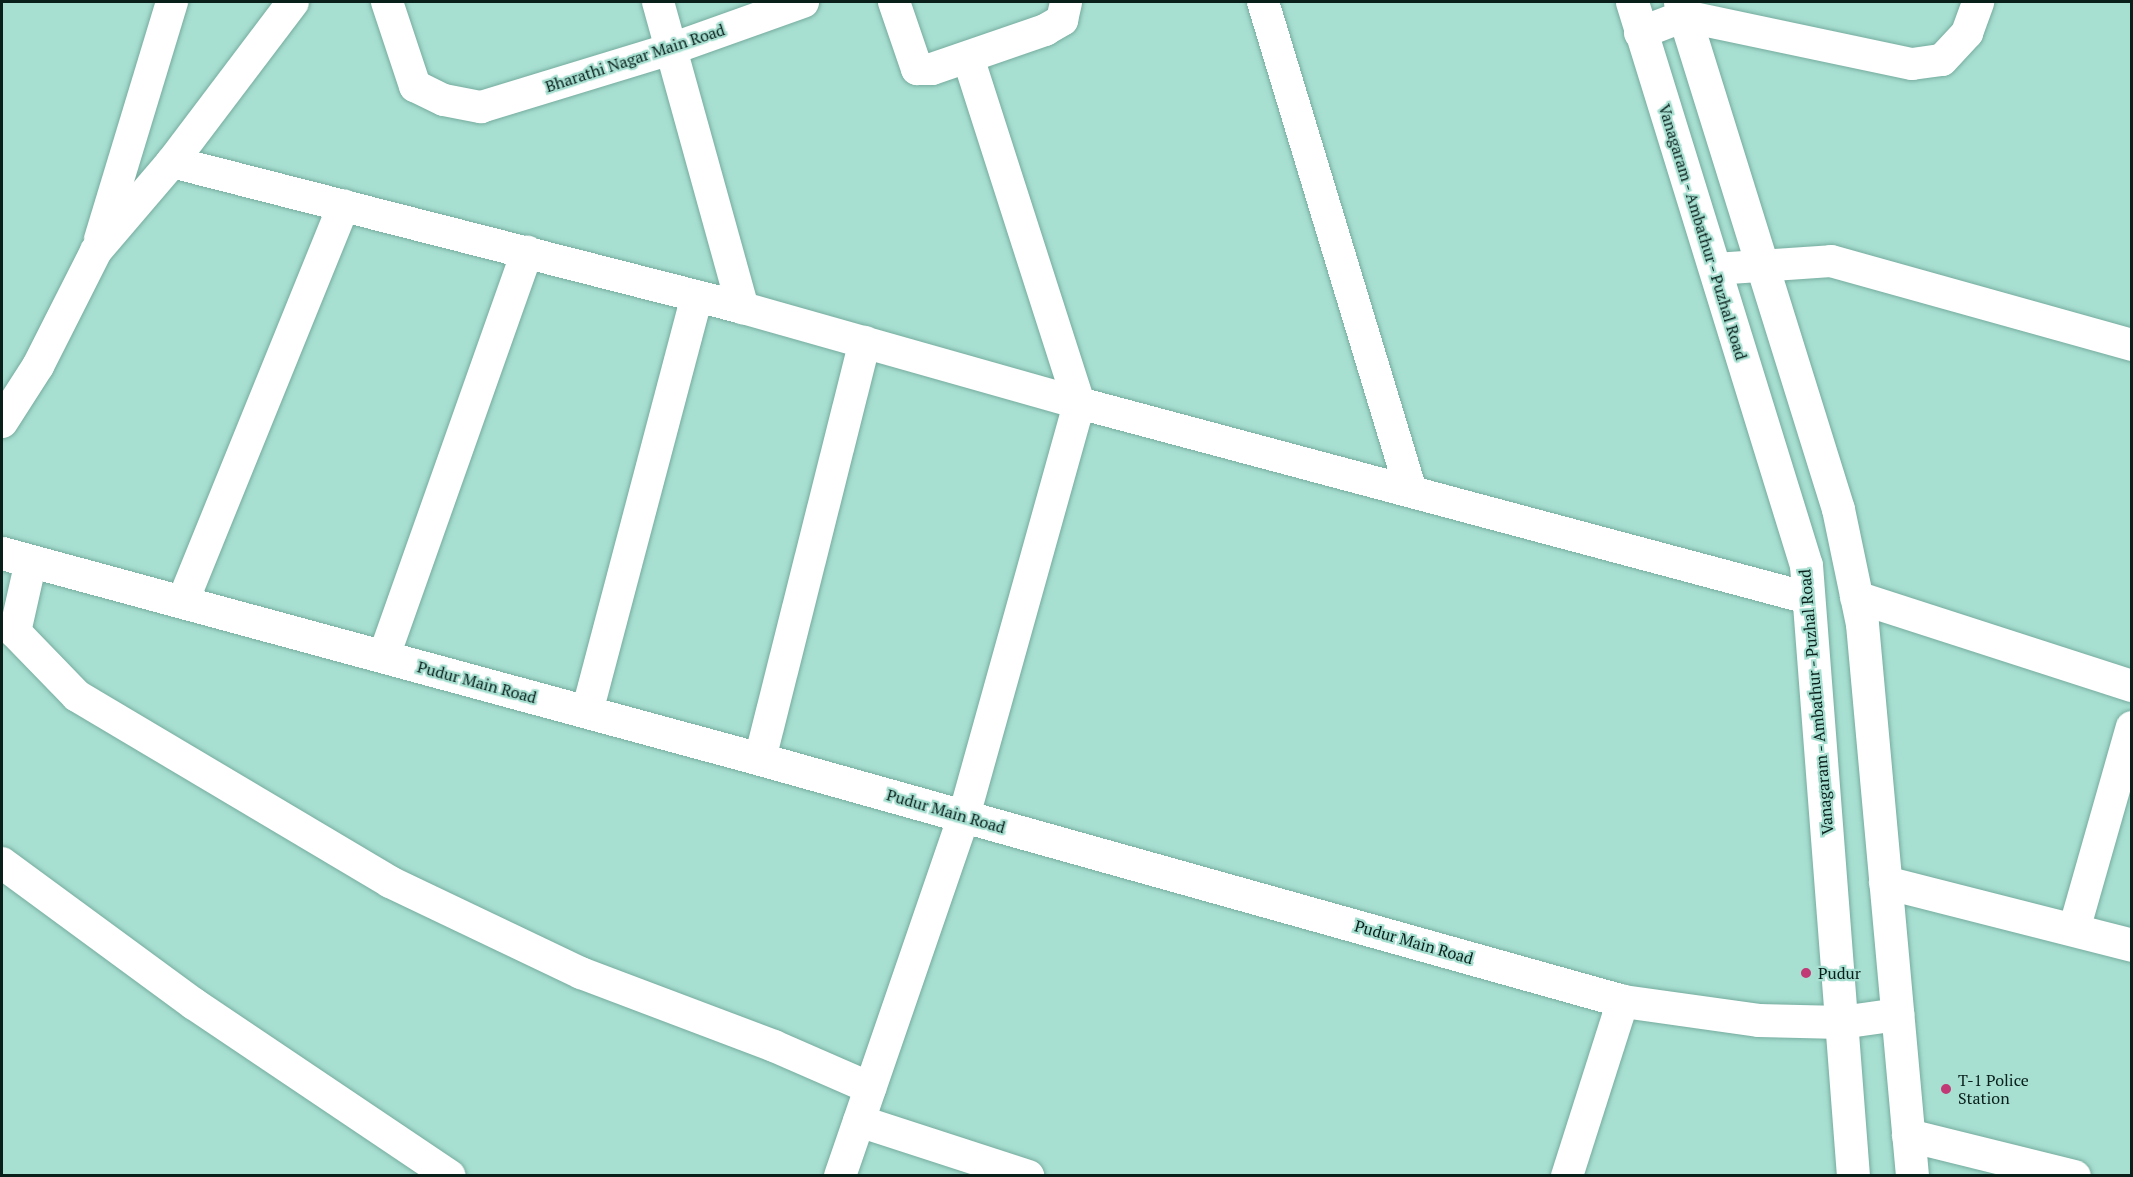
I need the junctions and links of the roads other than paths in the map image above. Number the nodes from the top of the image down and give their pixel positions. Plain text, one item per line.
1 (172, 2) edge
2 (293, 2) edge
3 (387, 2) edge
4 (658, 2) edge
5 (803, 2) edge
6 (894, 2) edge
7 (1066, 2) edge
8 (1263, 2) edge
9 (1632, 2) edge
10 (1978, 2) edge
11 (1682, 9) edge
12 (1640, 33) junction
13 (674, 48) junction
14 (968, 57) junction
15 (172, 162) junction
16 (344, 205) junction
17 (96, 251) junction
18 (527, 252) junction
19 (1762, 264) junction
20 (1715, 269) junction
21 (697, 296) junction
22 (743, 308) junction
23 (864, 342) junction
24 (2132, 345) edge
25 (1079, 403) junction
26 (2, 422) edge
27 (1411, 491) junction
28 (16, 557) edge
29 (1856, 597) junction
30 (1808, 598) junction
31 (183, 601) junction
32 (8, 640) edge
33 (384, 656) junction
34 (2132, 686) edge
35 (587, 712) junction
36 (2132, 727) edge
37 (760, 759) junction
38 (964, 816) junction
39 (2, 863) edge
40 (1885, 882) junction
41 (2074, 930) junction
42 (2132, 945) edge
43 (1623, 1001) junction
44 (1897, 1014) junction
45 (1841, 1022) junction
46 (870, 1088) junction
47 (858, 1121) junction
48 (1908, 1135) junction
49 (450, 1176) edge
50 (840, 1176) edge
51 (1028, 1176) edge
52 (1567, 1176) edge
53 (1853, 1176) edge
54 (1911, 1176) edge
55 (2074, 1176) edge

1 - 17 street
2 - 15 street
3 - 13 street, Bharathi Nagar Main Road
4 - 13 street
5 - 13 street, Bharathi Nagar Main Road
6 - 14 street
7 - 14 street
8 - 27 street
9 - 12 main road, Vanagaram - Ambathur - Puzhal Road
10 - 11 street
11 - 12 street
11 - 19 main road
12 - 20 main road, Vanagaram - Ambathur - Puzhal Road
13 - 22 street
14 - 25 street
15 - 16 street
15 - 17 street
16 - 18 street
16 - 31 street
17 - 26 street
18 - 21 street
18 - 33 street
19 - 20 street
19 - 24 street
19 - 29 main road
20 - 30 main road, Vanagaram - Ambathur - Puzhal Road
21 - 22 street
21 - 35 street
22 - 23 street
23 - 25 street
23 - 37 street
25 - 27 street
25 - 38 street
27 - 30 street
28 - 31 main road, Pudur Main Road
28 - 32 street
29 - 34 street
29 - 40 main road
30 - 45 main road, Vanagaram - Ambathur - Puzhal Road
31 - 33 main road, Pudur Main Road
32 - 46 street
33 - 35 main road, Pudur Main Road
35 - 37 main road, Pudur Main Road
36 - 41 street
37 - 38 main road, Pudur Main Road
38 - 43 main road, Pudur Main Road
38 - 46 street
39 - 49 street
40 - 41 main road
40 - 44 main road
41 - 42 main road
43 - 45 main road, Pudur Main Road
43 - 52 street
44 - 45 main road, Pudur Main Road
44 - 48 main road
45 - 53 main road, Vanagaram - Ambathur - Puzhal Road
46 - 47 street
47 - 50 street
47 - 51 street
48 - 54 main road
48 - 55 main road

